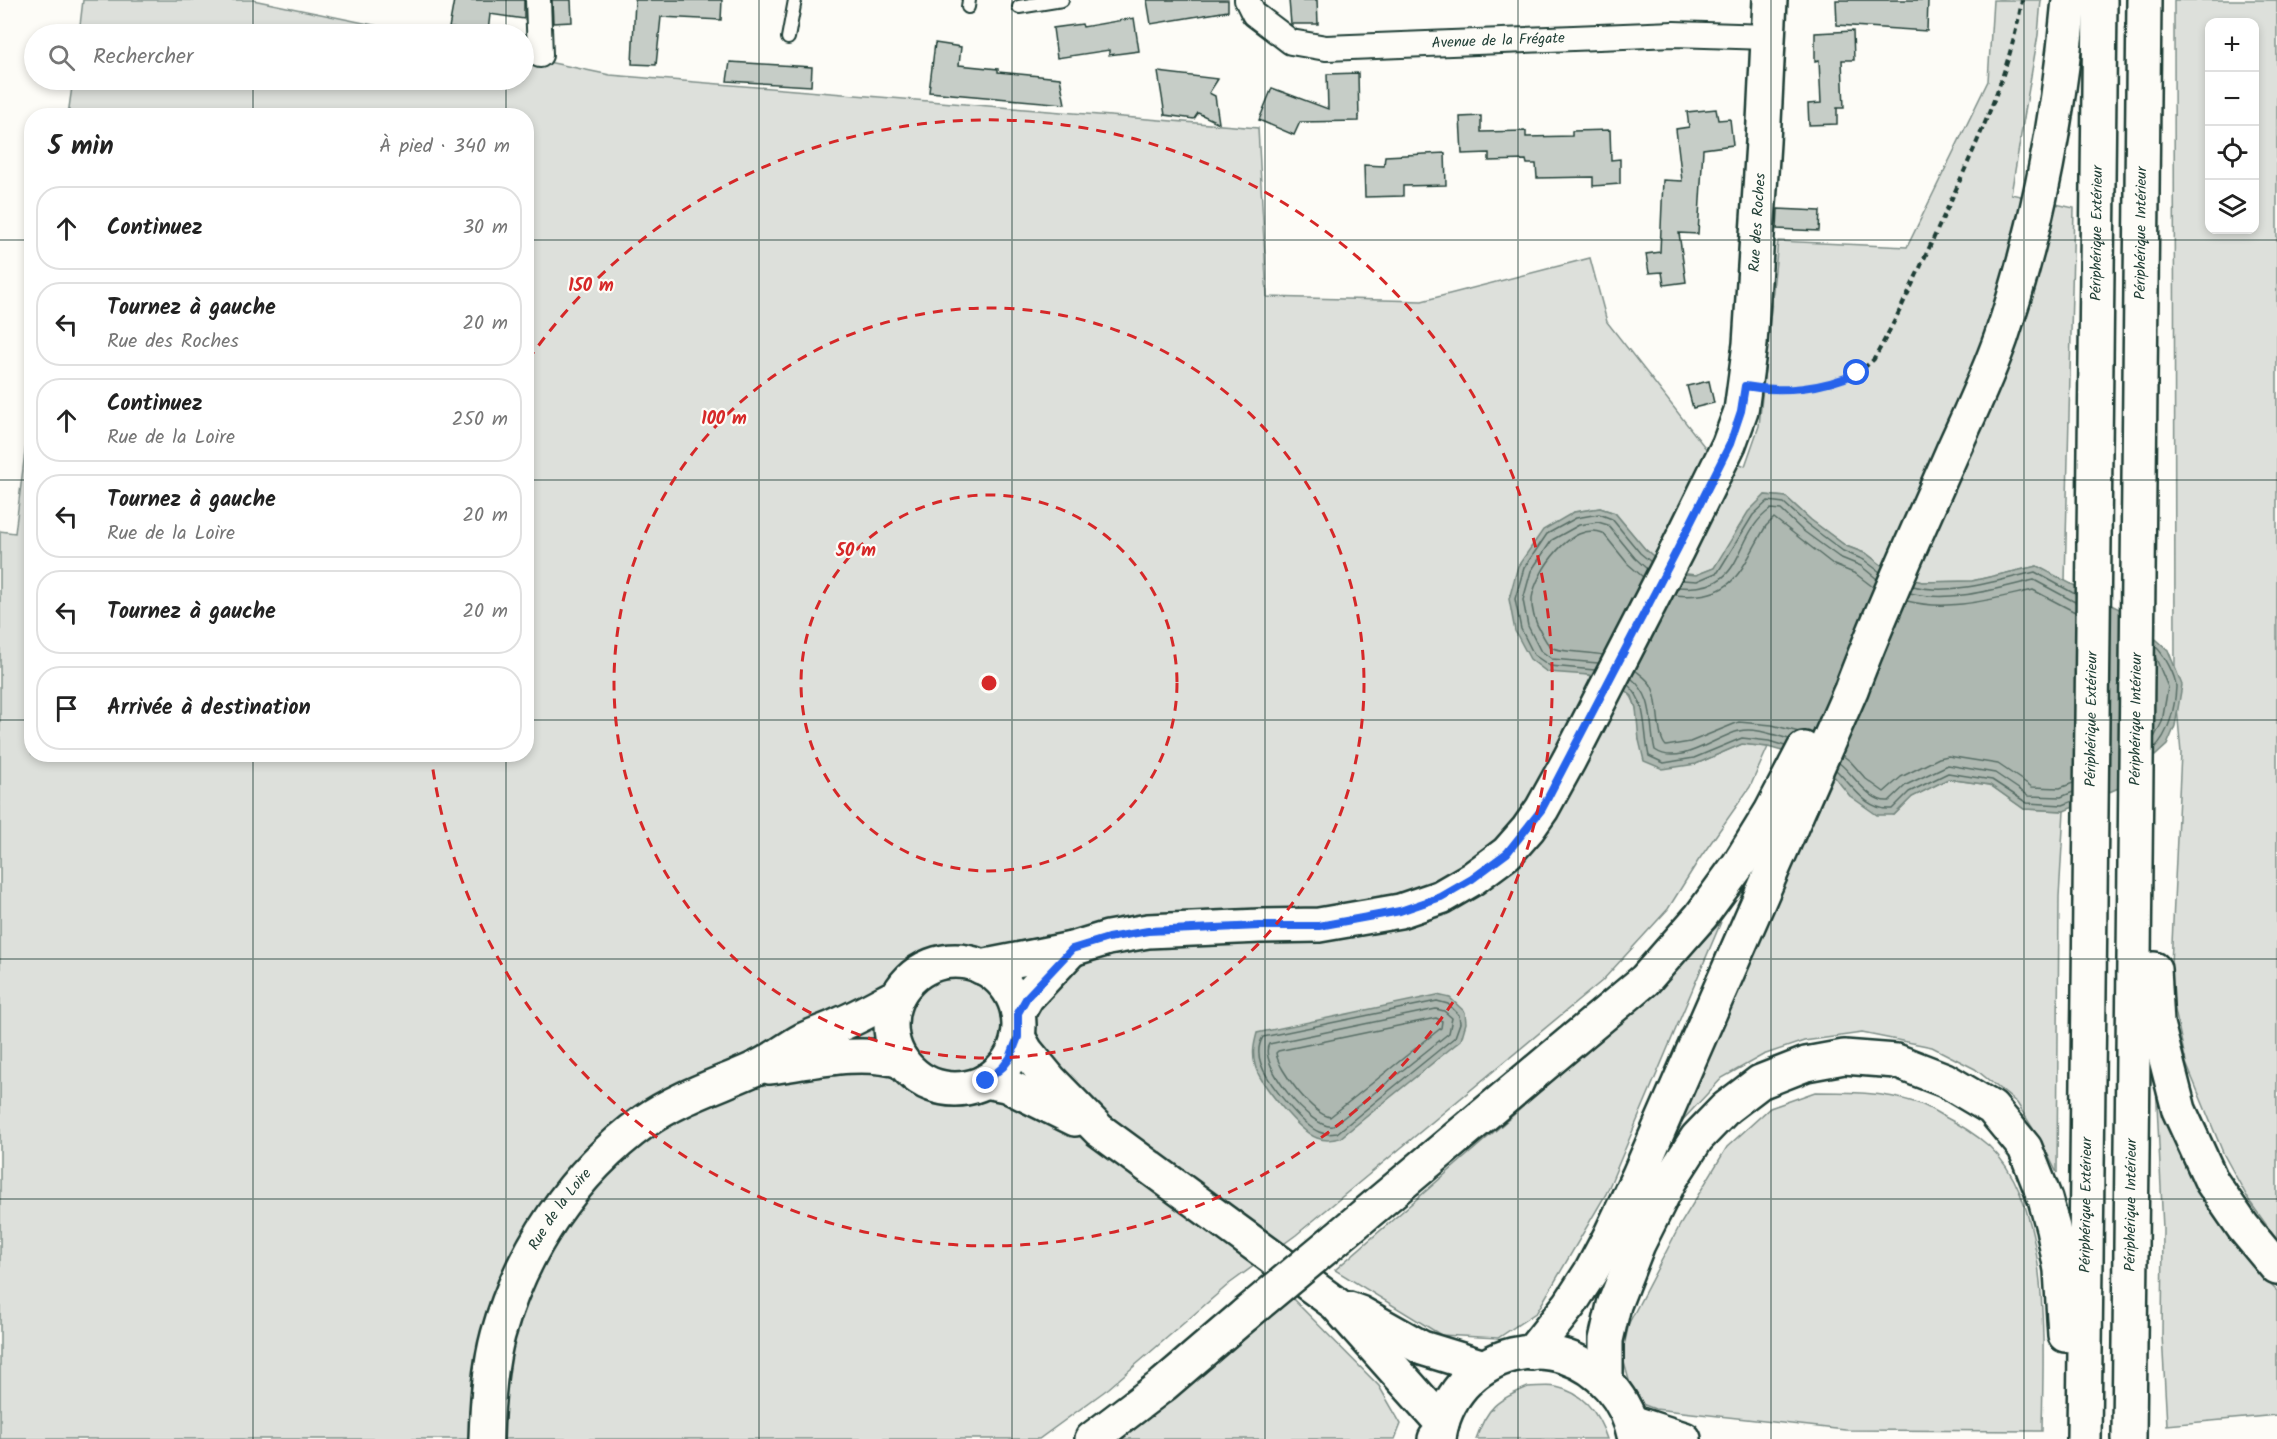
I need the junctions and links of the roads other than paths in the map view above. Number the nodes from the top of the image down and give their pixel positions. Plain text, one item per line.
1 (538, 0) edge
2 (795, 0) edge
3 (1062, 0) edge
4 (1247, 0) edge
5 (1770, 0) edge
6 (2069, 0) edge
7 (2100, 0) edge
8 (2144, 0) edge
9 (1019, 7) dead end
10 (1768, 36) junction
11 (788, 39) dead end
12 (540, 56) dead end
13 (1790, 800) junction
14 (2134, 933) junction
15 (1081, 947) junction
16 (981, 967) junction
17 (898, 995) junction
18 (1018, 1025) junction
19 (902, 1061) junction
20 (755, 1069) junction
21 (986, 1081) junction
22 (1099, 1130) junction
23 (2277, 1268) edge
24 (1336, 1304) junction
25 (1531, 1353) junction
26 (1484, 1367) junction
27 (1606, 1381) junction
28 (1633, 1430) edge
29 (1439, 1434) edge
30 (2084, 1435) edge
31 (486, 1439) edge
32 (1092, 1439) edge
33 (1684, 1439) edge
34 (2128, 1439) edge

1 - 12 street
2 - 11 lane
3 - 9 lane
4 - 10 street, Avenue de la Frégate
5 - 10 main road, Rue des Roches
6 - 13 main road
7 - 30 main road, Périphérique Extérieur
8 - 14 main road, Périphérique Intérieur
10 - 15 main road, Rue des Roches
13 - 25 main road
13 - 32 main road, bridge
14 - 23 main road
14 - 34 main road, Périphérique Intérieur
15 - 16 main road
15 - 18 main road
16 - 17 main road
16 - 18 main road
17 - 19 main road
17 - 20 main road, Rue de la Loire
18 - 21 main road
18 - 22 main road
19 - 20 main road, Rue de la Loire
19 - 21 main road
20 - 31 main road, Rue de la Loire
21 - 22 main road
22 - 24 main road
24 - 26 main road
24 - 29 main road
25 - 26 main road
25 - 27 main road
26 - 29 main road
27 - 28 main road
27 - 30 main road
28 - 33 main road

